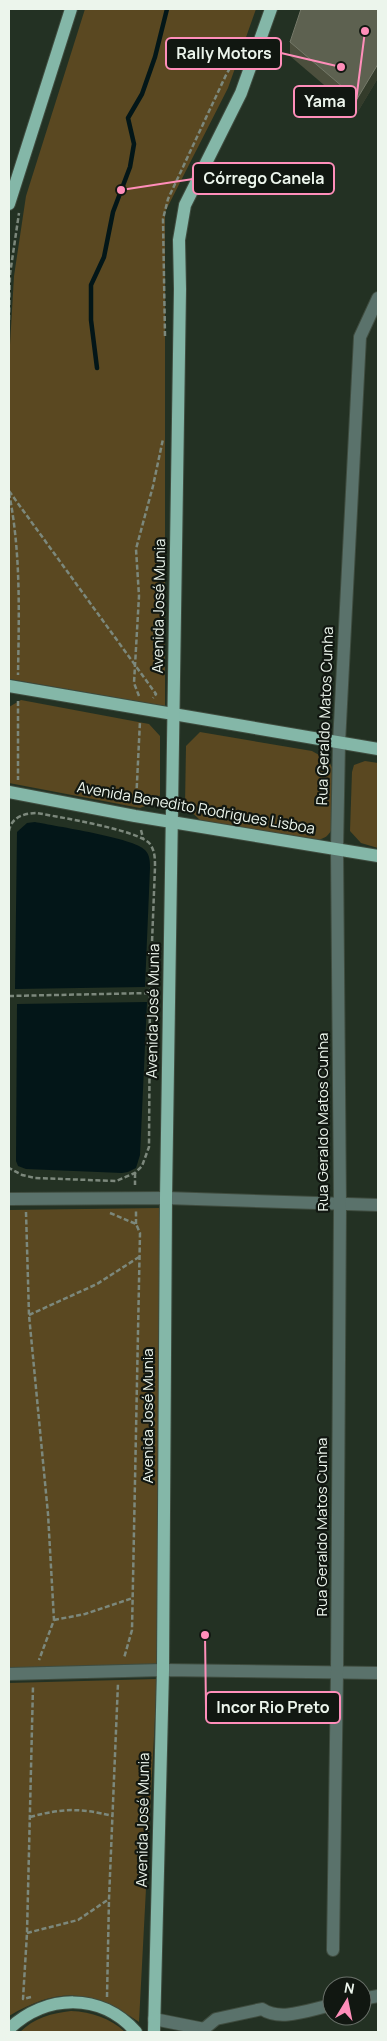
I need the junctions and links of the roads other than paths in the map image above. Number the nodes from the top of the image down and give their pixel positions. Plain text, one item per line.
1 (71, 9) edge
2 (271, 9) edge
3 (9, 204) edge
4 (378, 298) edge
5 (13, 687) edge
6 (173, 714) junction
7 (339, 743) junction
8 (378, 750) edge
9 (13, 792) edge
10 (172, 822) junction
11 (337, 849) junction
12 (378, 856) edge
13 (166, 1198) junction
14 (9, 1199) edge
15 (340, 1205) junction
16 (378, 1205) edge
17 (163, 1670) junction
18 (337, 1672) junction
19 (9, 1674) edge
20 (378, 1674) edge
21 (333, 1950) dead end
22 (322, 2007) edge
23 (154, 2019) junction
24 (9, 2029) edge
25 (205, 2031) edge
26 (136, 2032) edge
27 (154, 2032) edge

1 - 3 main road
2 - 6 main road, Avenida José Munia
4 - 7 street, Rua Geraldo Matos Cunha
5 - 6 main road
6 - 7 main road
6 - 10 main road, Avenida José Munia
7 - 8 main road
7 - 11 street, Rua Geraldo Matos Cunha
9 - 10 main road, Avenida Benedito Rodrigues Lisboa
10 - 11 main road, Avenida Benedito Rodrigues Lisboa
10 - 13 main road, Avenida José Munia
11 - 12 main road, Avenida Benedito Rodrigues Lisboa
11 - 15 street, Rua Geraldo Matos Cunha
13 - 14 street
13 - 15 street
13 - 17 main road, Avenida José Munia
15 - 16 street
15 - 18 street, Rua Geraldo Matos Cunha
17 - 18 street
17 - 19 street
17 - 23 main road, Avenida José Munia
18 - 20 street
18 - 21 street, Rua Geraldo Matos Cunha
22 - 25 street
23 - 25 street
23 - 27 main road, Avenida José Munia
24 - 26 main road

